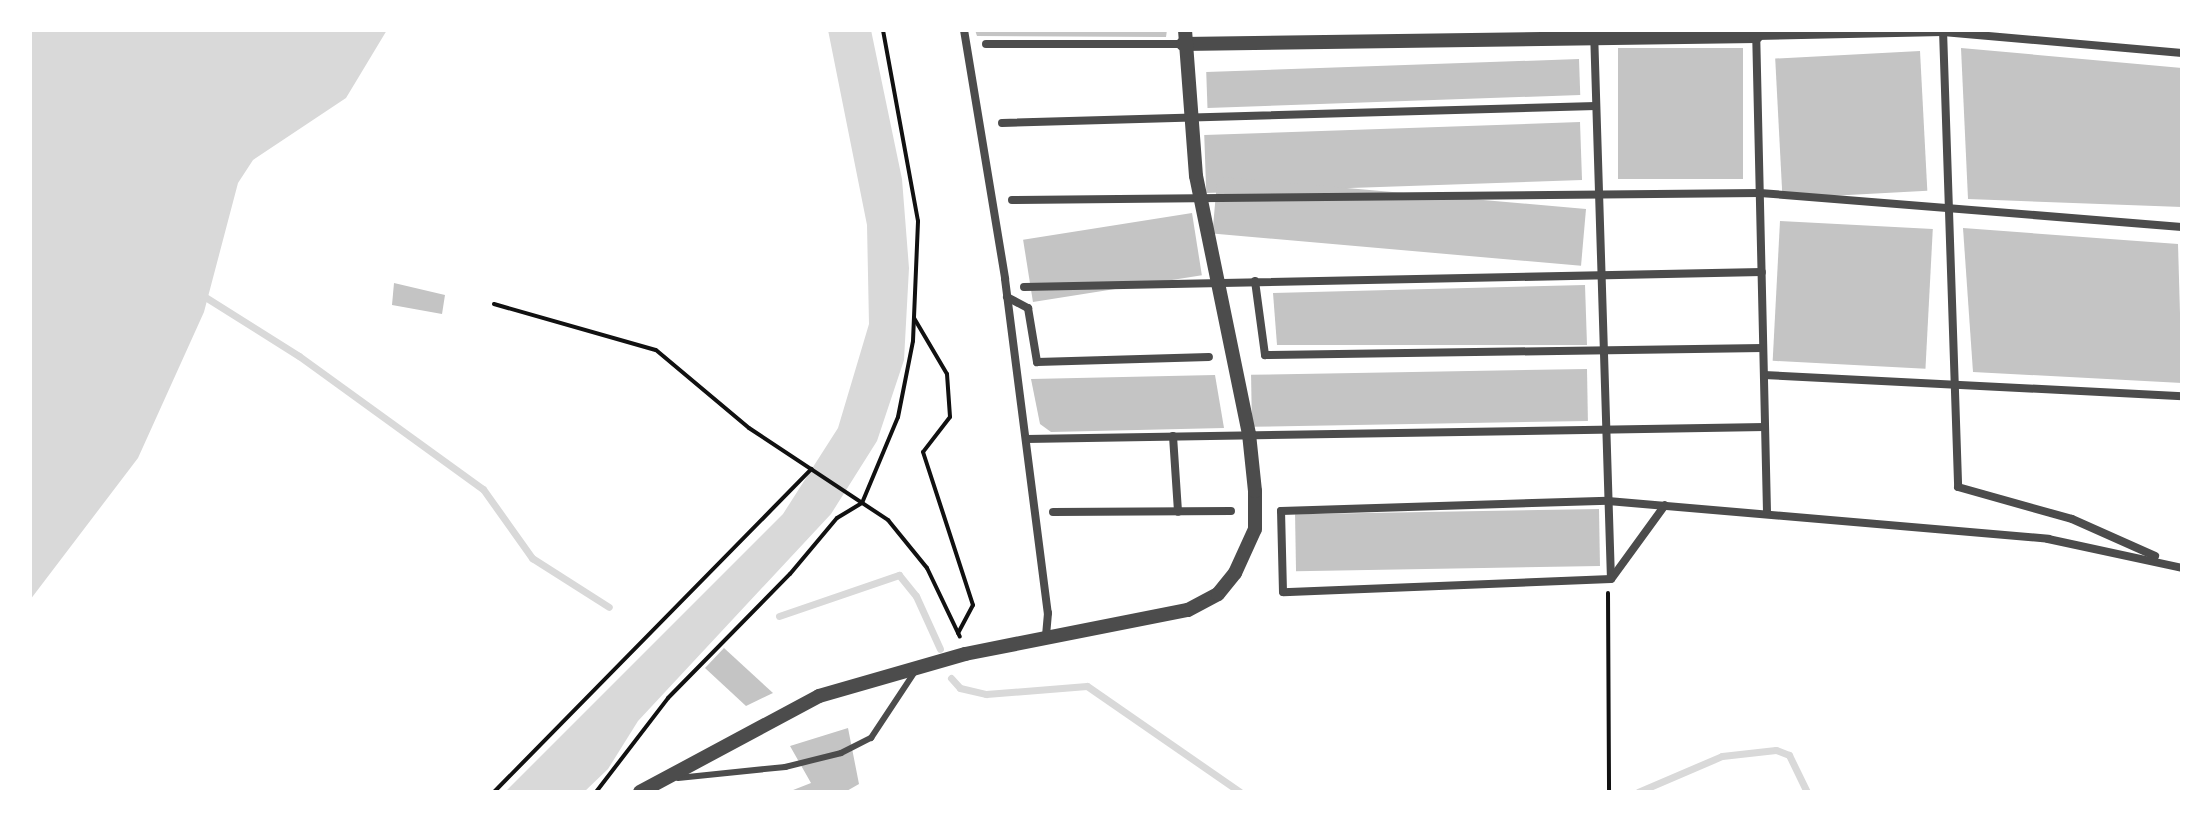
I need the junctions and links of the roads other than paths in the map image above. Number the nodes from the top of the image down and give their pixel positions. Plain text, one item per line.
1 (964, 30) edge
2 (1943, 31) edge
3 (1756, 33) edge
4 (1594, 34) edge
5 (1184, 37) edge
6 (986, 44) dead end
7 (2182, 53) edge
8 (1596, 106) junction
9 (1191, 119) junction
10 (1002, 123) dead end
11 (1760, 193) junction
12 (1598, 194) junction
13 (1201, 199) junction
14 (1012, 200) dead end
15 (1948, 210) junction
16 (2182, 227) edge
17 (1600, 272) junction
18 (1762, 272) junction
19 (1255, 281) junction
20 (1218, 283) junction
21 (1024, 287) dead end
22 (1007, 297) junction
23 (1763, 348) junction
24 (1602, 351) junction
25 (1209, 357) dead end
26 (1764, 375) junction
27 (1954, 383) junction
28 (2182, 396) edge
29 (1765, 427) junction
30 (1605, 431) junction
31 (1249, 434) junction
32 (1173, 436) junction
33 (1026, 439) junction
34 (1608, 501) junction
35 (1665, 505) junction
36 (1231, 511) dead end
37 (1053, 512) dead end
38 (1178, 512) junction
39 (1767, 512) junction
40 (2166, 561) junction
41 (2182, 568) edge
42 (1611, 579) junction
43 (1046, 638) junction
44 (920, 665) junction
45 (654, 781) junction
46 (640, 792) edge

1 - 22 street
2 - 3 street
2 - 7 street
2 - 15 street
3 - 4 street
3 - 11 street
4 - 5 street
4 - 8 street
5 - 6 street
5 - 9 street
8 - 9 street
8 - 12 street
9 - 10 street
9 - 13 street
11 - 12 street
11 - 15 street
11 - 18 street
12 - 13 street
12 - 17 street
13 - 14 street
13 - 20 street
15 - 16 street
15 - 27 street
17 - 18 street
17 - 19 street
17 - 24 street
18 - 23 street
19 - 20 street
19 - 24 street
20 - 21 street
20 - 31 street
22 - 25 street
22 - 33 street
23 - 24 street
23 - 26 street
24 - 30 street
26 - 27 street
26 - 29 street
27 - 28 street
27 - 40 street
29 - 30 street
29 - 39 street
30 - 31 street
30 - 34 street
31 - 32 street
31 - 43 street
32 - 33 street
32 - 38 street
33 - 43 street
34 - 35 street
34 - 42 street
34 - 42 street
35 - 39 street
35 - 42 street
36 - 38 street
37 - 38 street
39 - 40 street
40 - 41 street
43 - 44 street
44 - 45 street
44 - 45 lane
45 - 46 street

